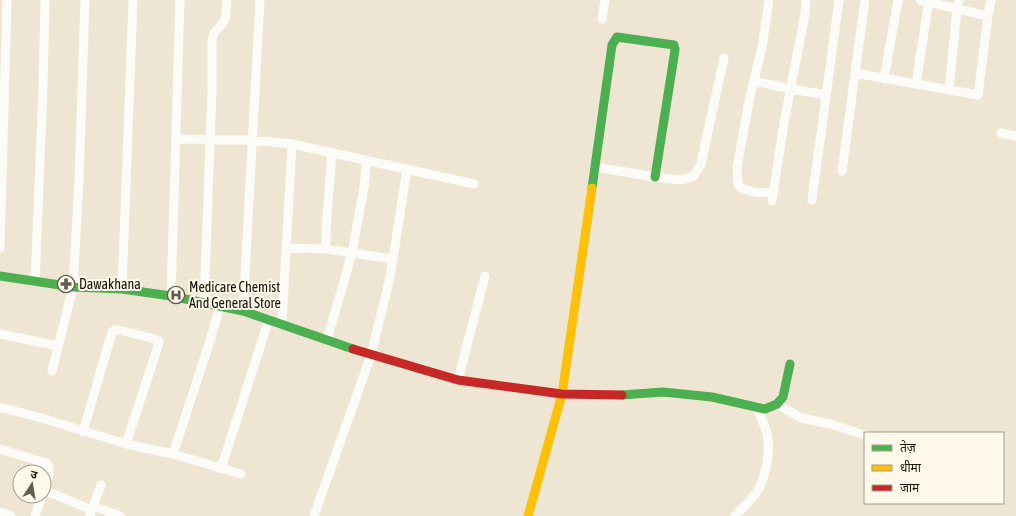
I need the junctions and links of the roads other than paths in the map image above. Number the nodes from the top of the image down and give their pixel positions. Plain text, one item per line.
1 (7, 0) edge
2 (46, 0) edge
3 (85, 0) edge
4 (133, 0) edge
5 (180, 0) edge
6 (227, 0) edge
7 (260, 0) edge
8 (605, 0) edge
9 (769, 0) edge
10 (806, 0) edge
11 (839, 0) edge
12 (865, 0) edge
13 (898, 0) edge
14 (991, 0) edge
15 (926, 1) edge
16 (958, 4) edge
17 (988, 16) junction
18 (602, 19) dead end
19 (724, 58) dead end
20 (855, 74) junction
21 (884, 78) junction
22 (754, 81) junction
23 (916, 84) junction
24 (791, 89) junction
25 (949, 90) junction
26 (826, 95) junction
27 (1001, 133) dead end
28 (1016, 134) edge
29 (176, 139) junction
30 (210, 139) junction
31 (252, 140) junction
32 (292, 144) junction
33 (332, 152) junction
34 (367, 160) junction
35 (595, 167) junction
36 (407, 169) junction
37 (842, 171) dead end
38 (655, 177) junction
39 (474, 184) dead end
40 (812, 200) dead end
41 (0, 248) edge
42 (286, 248) junction
43 (326, 249) junction
44 (352, 253) junction
45 (392, 258) junction
46 (0, 276) edge
47 (485, 276) dead end
48 (35, 282) junction
49 (73, 287) junction
50 (122, 289) junction
51 (171, 296) junction
52 (204, 303) junction
53 (220, 306) junction
54 (243, 311) junction
55 (269, 319) junction
56 (282, 323) junction
57 (0, 334) edge
58 (327, 340) junction
59 (58, 346) junction
60 (371, 355) junction
61 (790, 364) dead end
62 (52, 371) dead end
63 (458, 380) junction
64 (562, 394) junction
65 (777, 404) junction
66 (0, 407) edge
67 (757, 407) junction
68 (83, 432) junction
69 (864, 435) edge
70 (126, 444) junction
71 (0, 449) edge
72 (174, 454) junction
73 (47, 464) edge
74 (220, 468) junction
75 (241, 474) dead end
76 (101, 485) dead end
77 (52, 494) edge
78 (39, 504) edge
79 (91, 511) edge
80 (0, 512) edge
81 (11, 516) edge
82 (35, 516) edge
83 (120, 516) edge
84 (314, 516) edge
85 (528, 516) edge
86 (735, 516) edge

1 - 41 street
2 - 48 street
3 - 49 street
4 - 50 street
5 - 29 street
6 - 30 street
7 - 31 street
8 - 18 street
9 - 22 street
10 - 24 street
11 - 26 street
12 - 20 street
13 - 21 street
14 - 17 street
15 - 16 street
15 - 23 street
16 - 17 street
16 - 25 street
17 - 25 street
19 - 38 street
20 - 21 street
20 - 37 street
21 - 23 street
22 - 24 street
22 - 24 street
23 - 25 street
24 - 26 street
26 - 40 street
27 - 28 street
29 - 30 street
29 - 51 street
30 - 31 street
30 - 52 street
31 - 32 street
31 - 54 street
32 - 33 street
32 - 42 street
33 - 34 street
33 - 43 street
34 - 36 street
34 - 44 street
35 - 38 street
35 - 38 street
35 - 64 street
36 - 39 street
36 - 45 street
42 - 43 street
42 - 56 street
43 - 44 street
44 - 45 street
44 - 58 street
45 - 60 street
46 - 48 street
47 - 63 street
48 - 49 street
49 - 50 street
49 - 59 street
50 - 51 street
51 - 52 street
52 - 53 street
53 - 54 street
53 - 72 street
54 - 55 street
55 - 56 street
55 - 74 street
56 - 58 street
57 - 59 street
58 - 60 street
59 - 62 street
60 - 63 street
60 - 84 street
61 - 65 street
63 - 64 street
64 - 67 street
64 - 85 street
65 - 67 street
65 - 69 street
66 - 68 street
67 - 86 street
68 - 70 street
68 - 70 street
70 - 72 street
71 - 73 street
72 - 74 street
74 - 75 street
76 - 79 street
77 - 79 street
78 - 82 street
79 - 83 street
80 - 81 street

